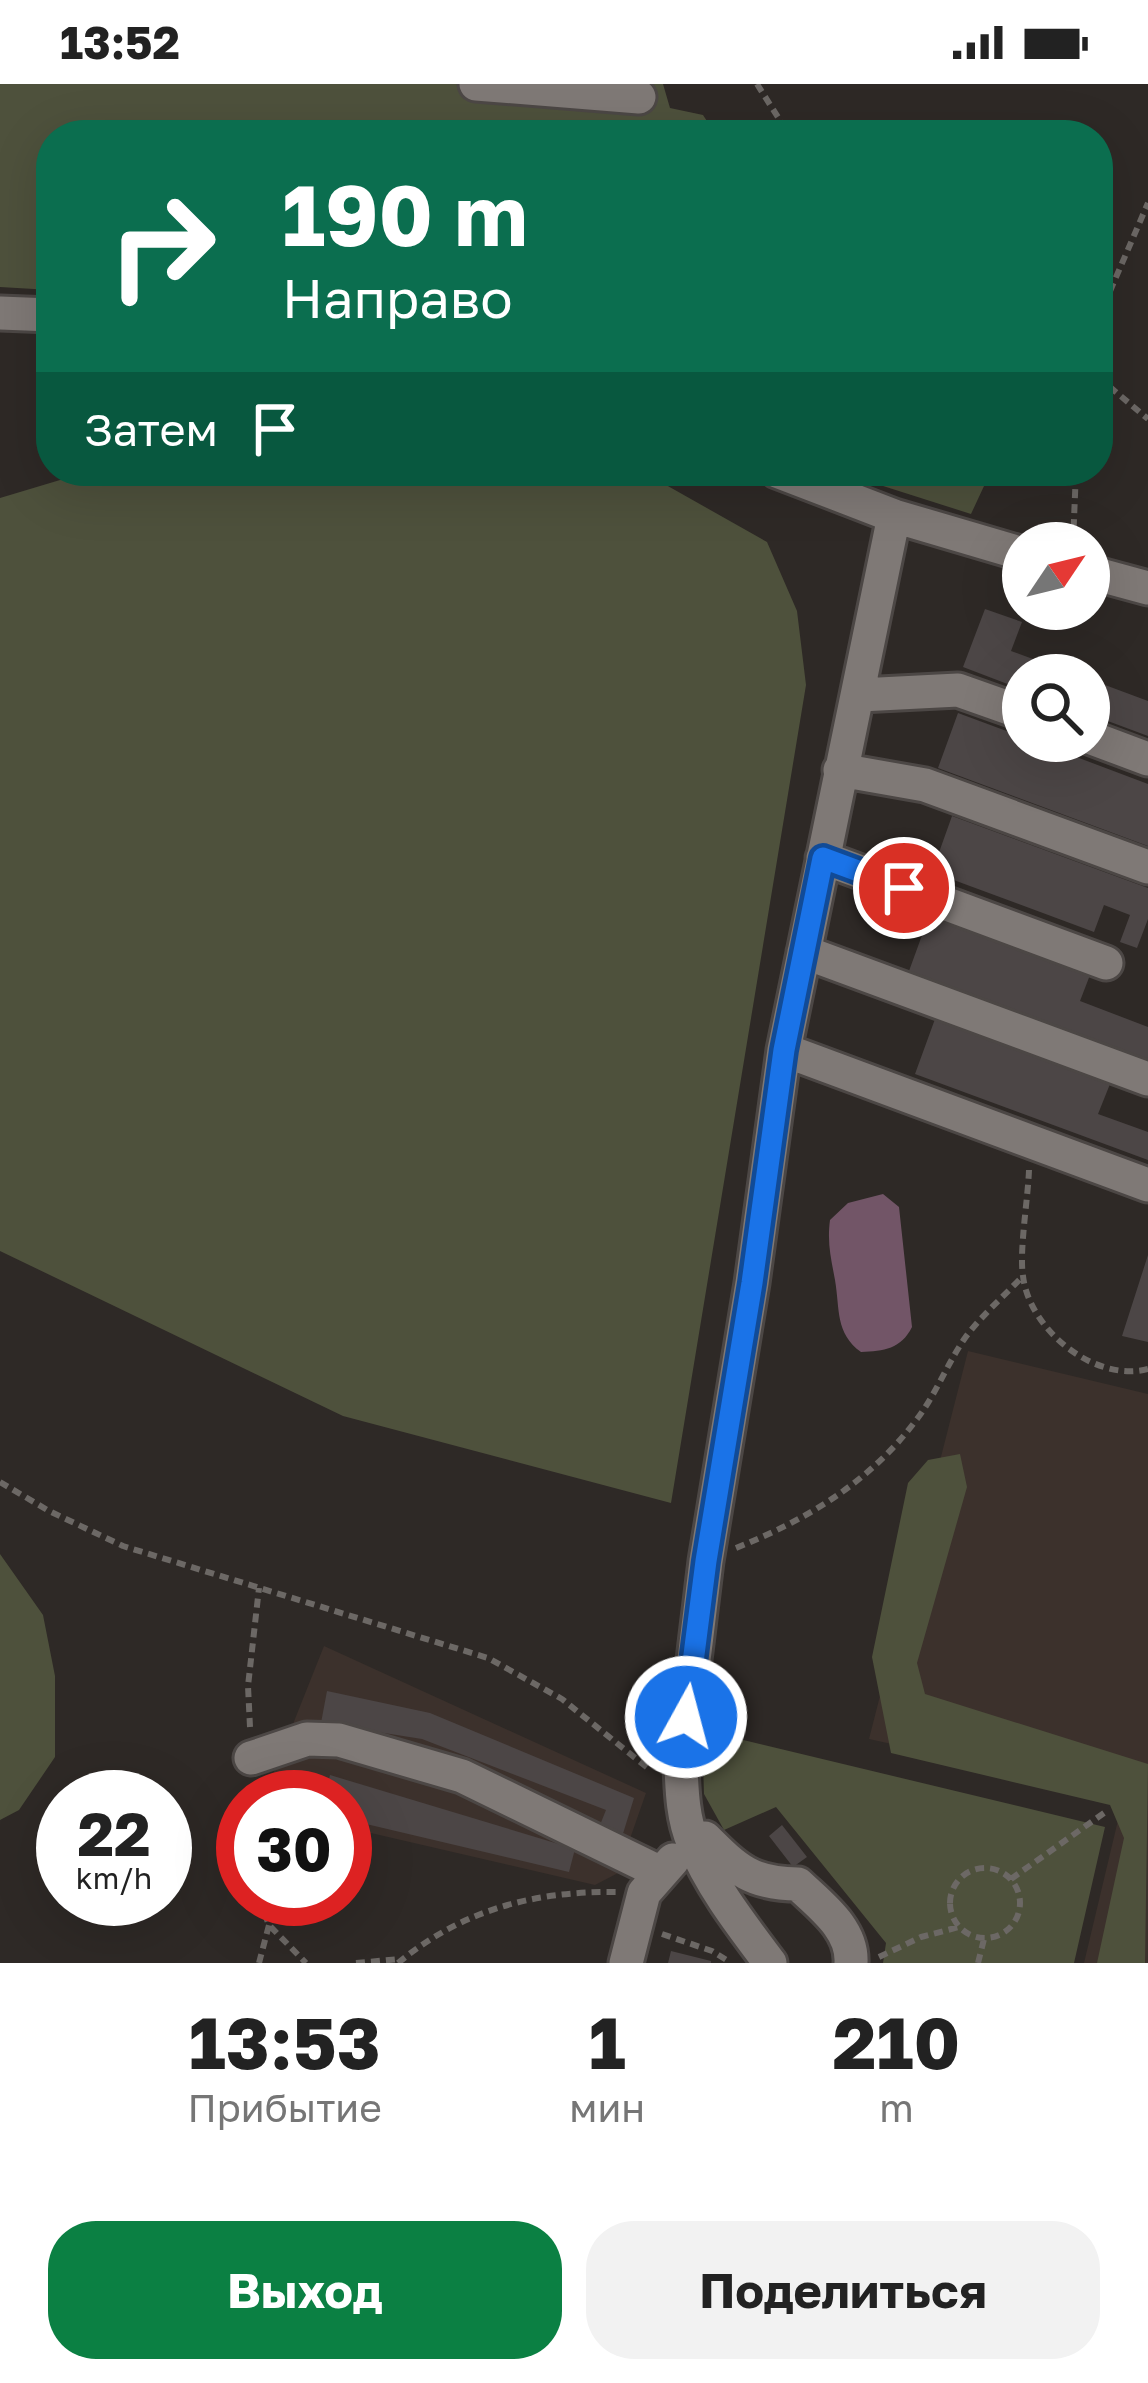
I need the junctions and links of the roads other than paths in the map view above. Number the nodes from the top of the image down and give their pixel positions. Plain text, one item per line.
1 (476, 84) edge
2 (639, 98) dead end
3 (0, 313) edge
4 (36, 314) edge
5 (816, 486) edge
6 (894, 516) junction
7 (1002, 548) edge
8 (1110, 578) edge
9 (1148, 588) edge
10 (860, 695) junction
11 (1002, 706) edge
12 (1110, 745) edge
13 (1148, 759) edge
14 (840, 770) junction
15 (823, 858) junction
16 (1148, 867) edge
17 (804, 952) junction
18 (1106, 963) dead end
19 (784, 1050) junction
20 (1148, 1079) edge
21 (1148, 1185) edge
22 (251, 1758) road end
23 (687, 1821) junction
24 (646, 1897) junction
25 (626, 1963) edge
26 (770, 1963) edge
27 (851, 1963) edge

1 - 2 street
3 - 4 street
5 - 6 street
6 - 7 street
6 - 10 street
8 - 9 street
10 - 11 street
10 - 14 street
12 - 13 street
14 - 15 street
14 - 16 street
15 - 17 street
15 - 18 street
17 - 19 street
17 - 20 street
19 - 21 street
19 - 23 street
22 - 24 street
23 - 24 street
23 - 26 street
23 - 27 street
24 - 25 street

